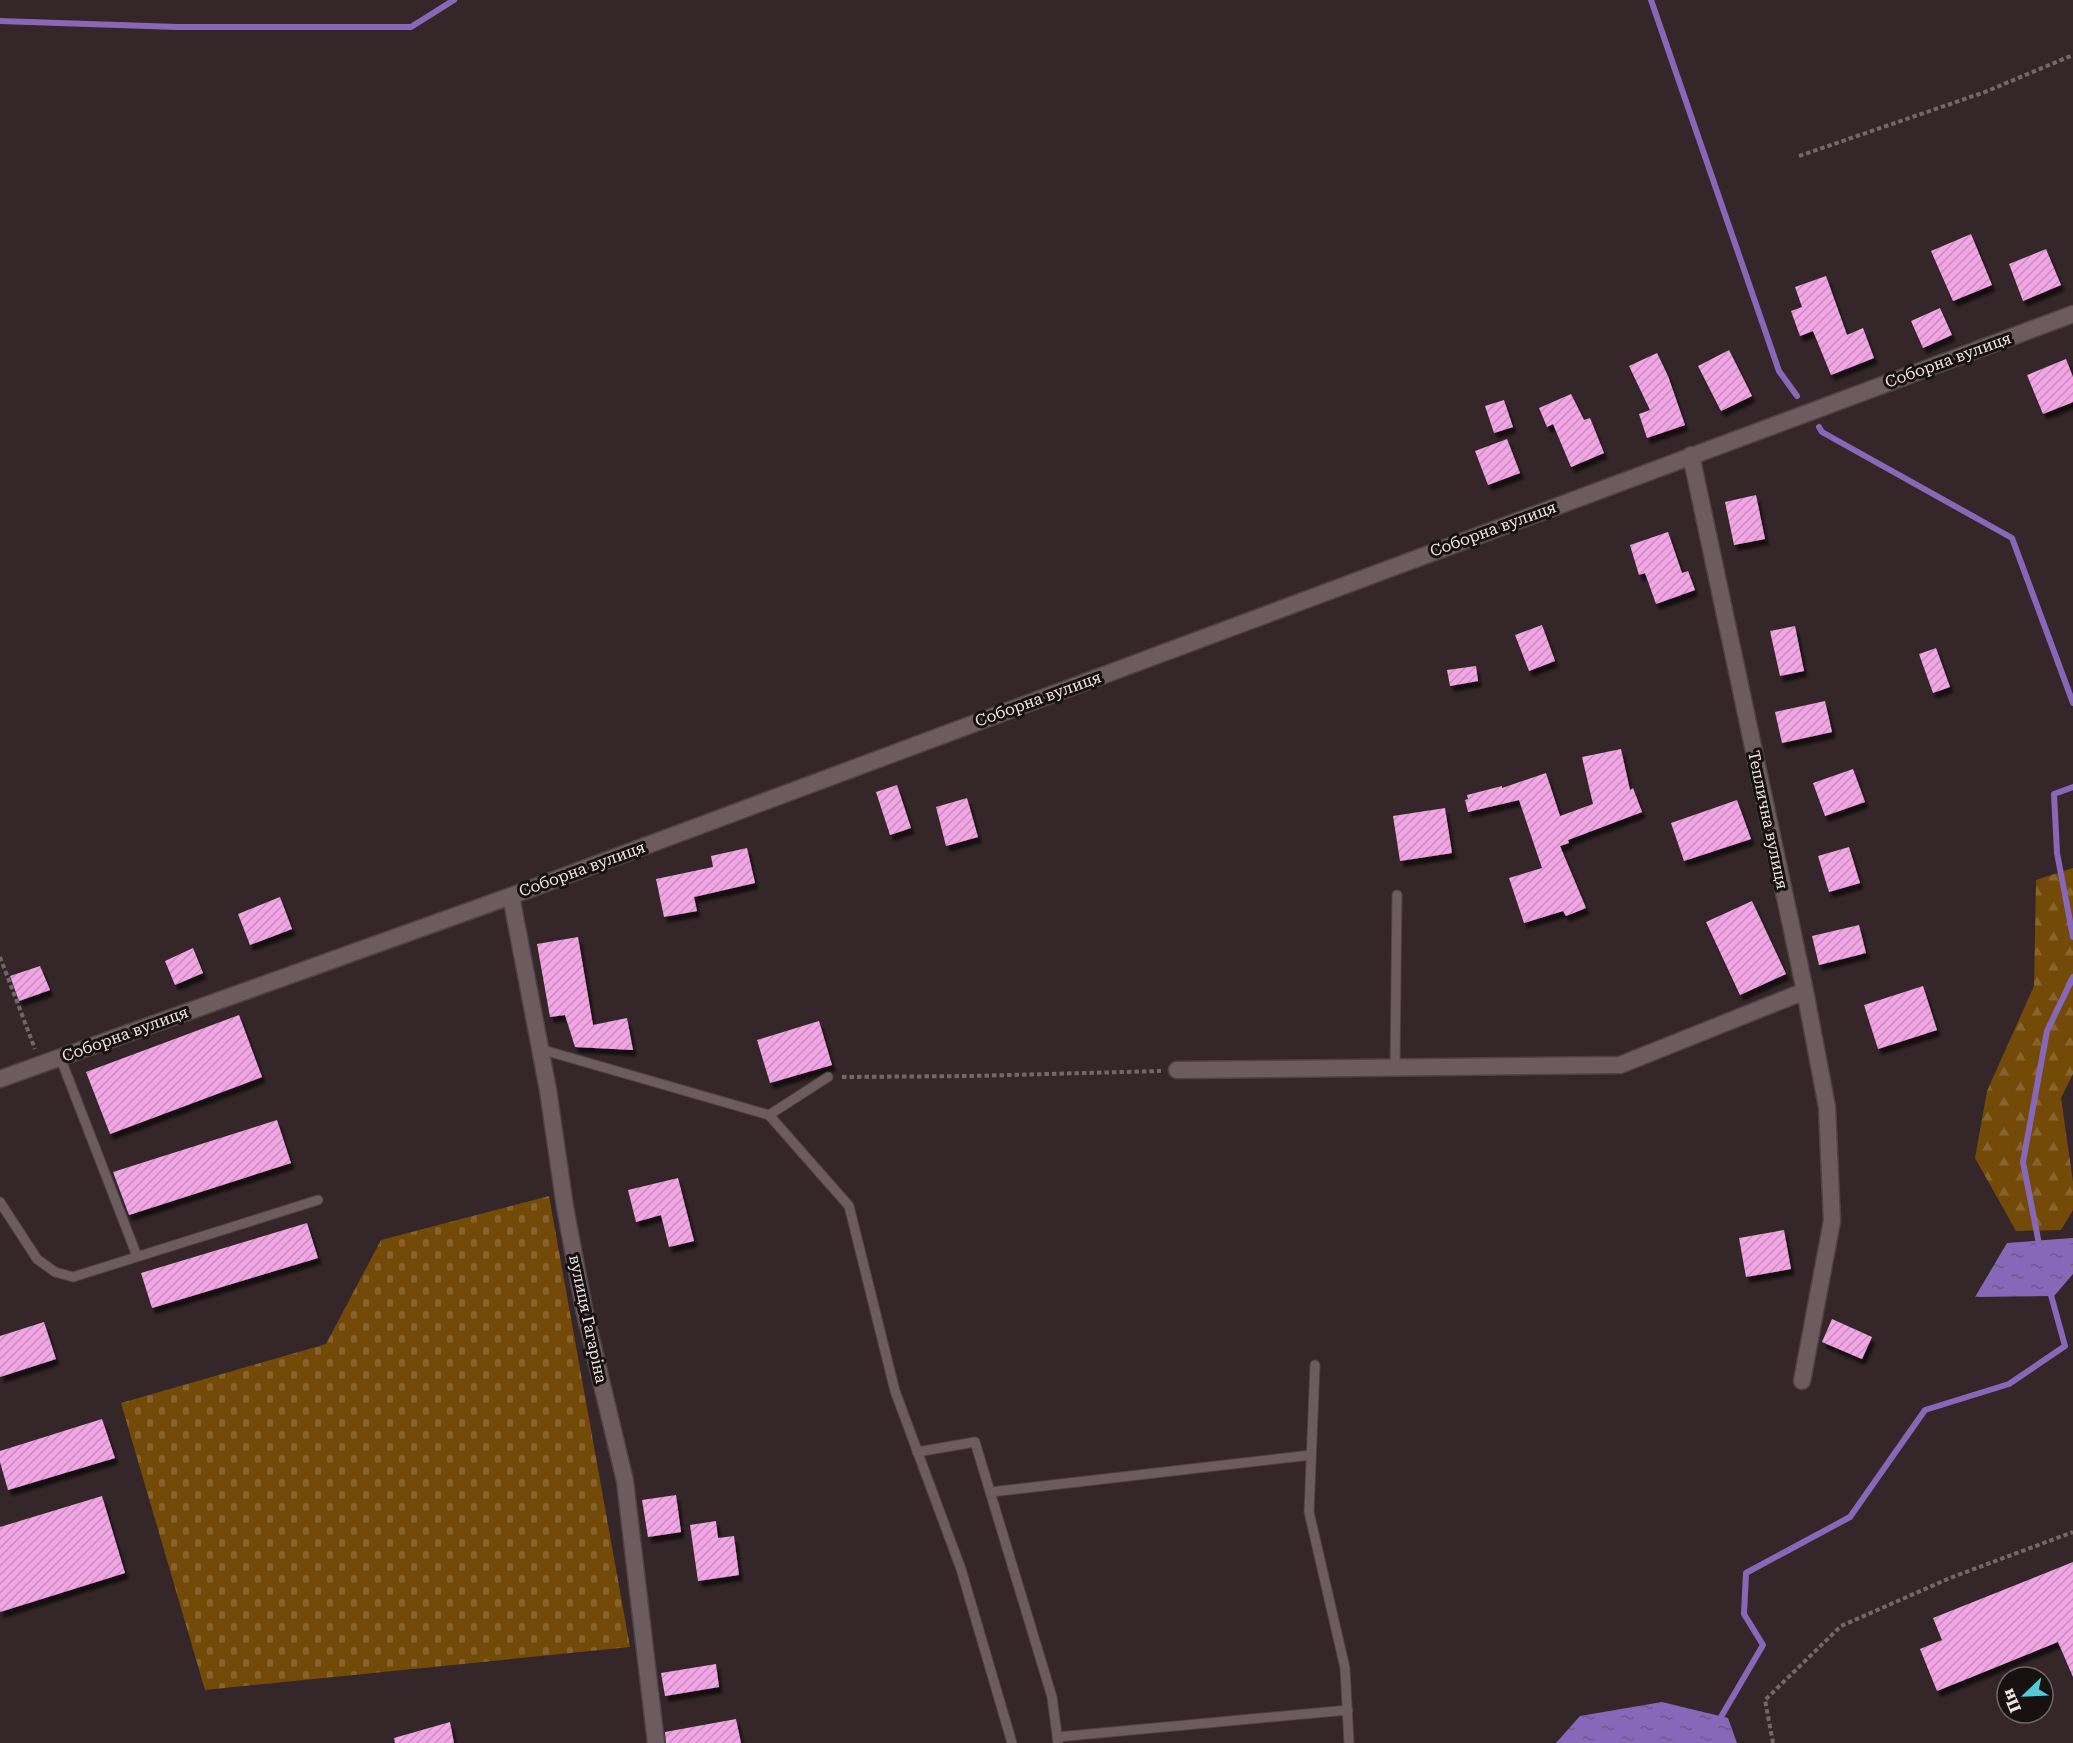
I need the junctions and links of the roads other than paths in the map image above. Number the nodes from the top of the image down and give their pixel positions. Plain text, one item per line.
1 (2073, 314) edge
2 (1690, 455) junction
3 (1397, 895) dead end
4 (511, 896) junction
5 (1805, 991) junction
6 (540, 1049) junction
7 (60, 1058) junction
8 (1395, 1067) junction
9 (1177, 1070) road end
10 (828, 1077) road end
11 (0, 1079) edge
12 (769, 1115) junction
13 (318, 1200) dead end
14 (0, 1202) edge
15 (137, 1256) junction
16 (1315, 1365) dead end
17 (1802, 1381) dead end
18 (917, 1452) junction
19 (1311, 1455) junction
20 (991, 1492) junction
21 (1348, 1710) junction
22 (1058, 1740) edge
23 (656, 1743) edge
24 (1012, 1743) edge
25 (1349, 1743) edge

1 - 2 street, Соборна вулиця
2 - 4 street, Соборна вулиця
2 - 5 street, Теплична вулиця
3 - 8 lane
4 - 6 street, вулиця Гагаріна
4 - 7 street, Соборна вулиця
5 - 8 street
5 - 17 street, Теплична вулиця
6 - 12 lane
6 - 23 street, вулиця Гагаріна
7 - 11 street, Соборна вулиця
7 - 15 lane
8 - 9 street
10 - 12 lane
12 - 18 lane
13 - 15 lane
14 - 15 lane
16 - 19 lane
18 - 20 lane
18 - 24 lane
19 - 20 lane
19 - 21 lane
20 - 22 lane
21 - 22 lane
21 - 25 lane

